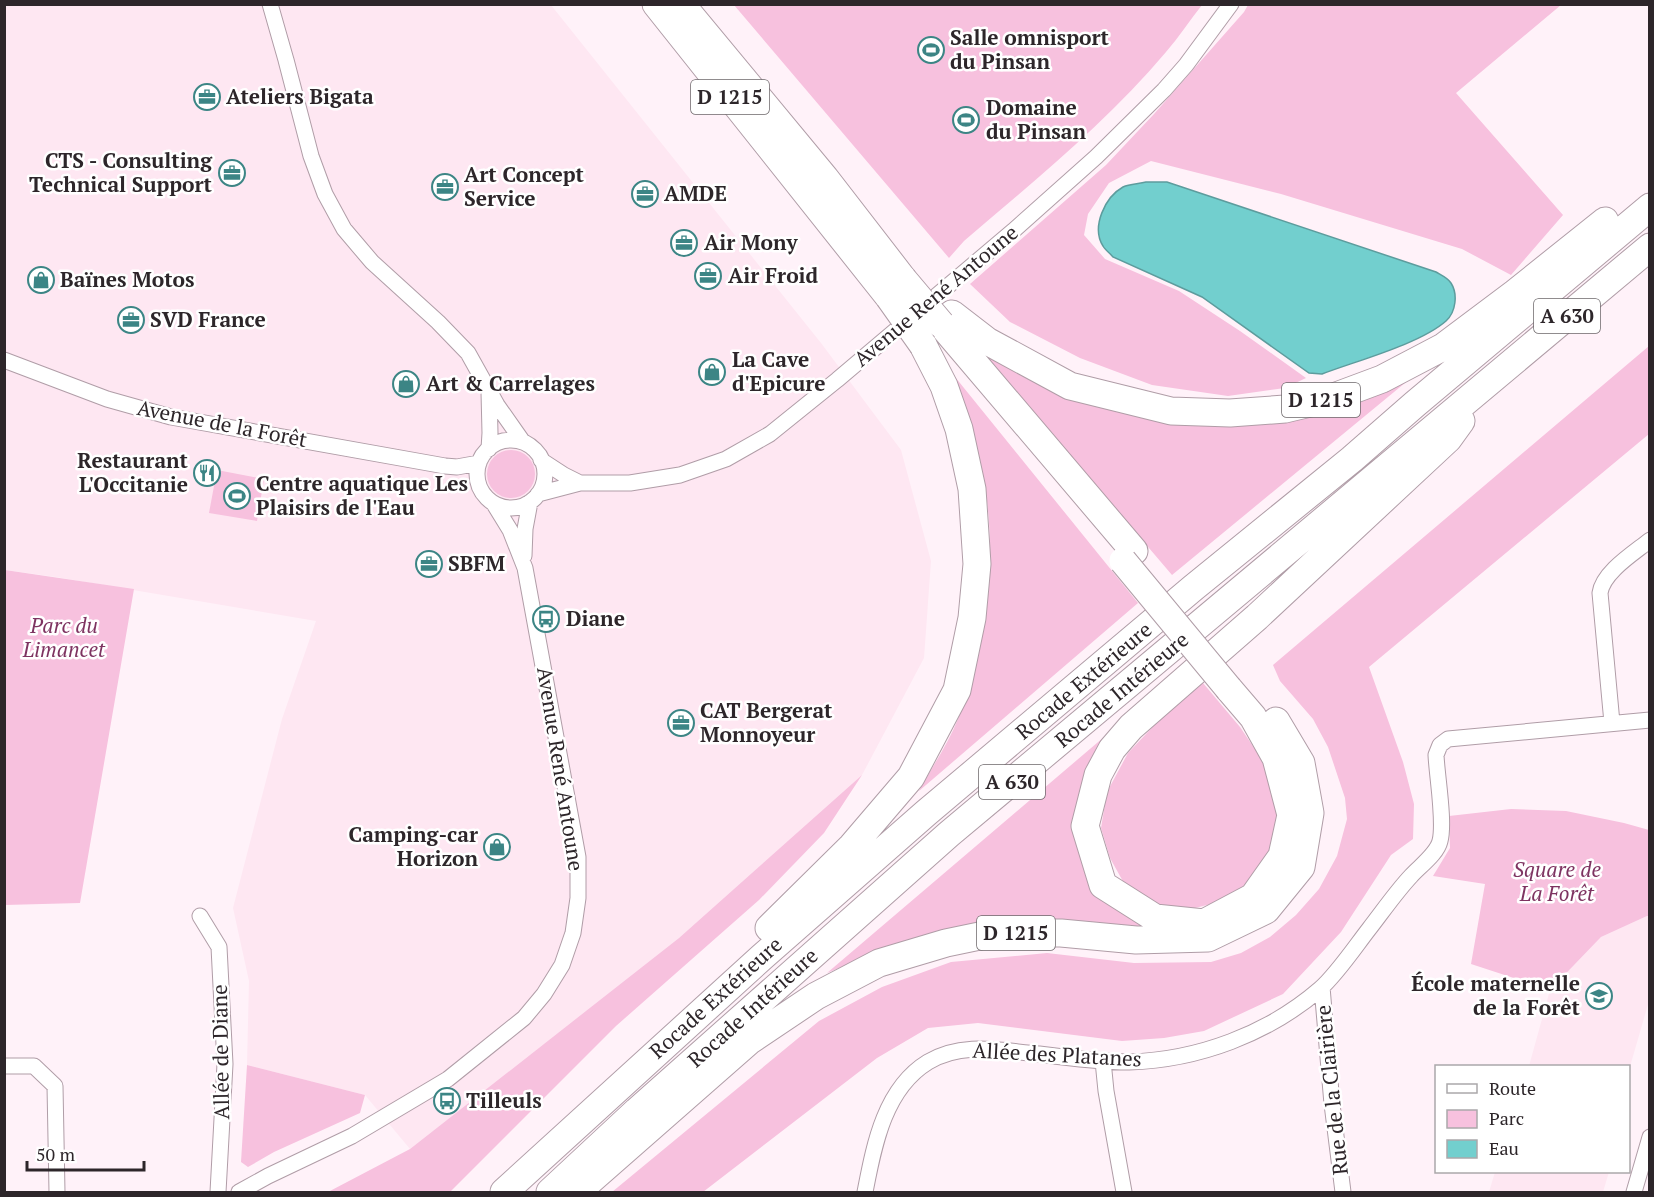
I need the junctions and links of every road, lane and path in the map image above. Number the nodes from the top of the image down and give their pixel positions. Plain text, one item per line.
1 (270, 4) edge
2 (657, 4) edge
3 (681, 4) edge
4 (1231, 4) edge
5 (815, 184) junction
6 (1650, 189) edge
7 (1650, 207) edge
8 (1650, 247) edge
9 (900, 284) junction
10 (937, 329) junction
11 (4, 360) edge
12 (1485, 384) junction
13 (488, 389) junction
14 (523, 442) junction
15 (489, 449) junction
16 (542, 460) junction
17 (479, 462) junction
18 (445, 466) junction
19 (478, 483) junction
20 (580, 483) junction
21 (534, 498) junction
22 (494, 504) junction
23 (1650, 540) edge
24 (525, 568) junction
25 (1236, 683) junction
26 (1650, 720) edge
27 (1612, 723) junction
28 (200, 916) dead end
29 (762, 957) junction
30 (1322, 987) junction
31 (1103, 1061) junction
32 (4, 1066) edge
33 (1650, 1137) edge
34 (57, 1192) edge
35 (218, 1192) edge
36 (239, 1192) edge
37 (504, 1192) edge
38 (549, 1192) edge
39 (577, 1192) edge
40 (865, 1192) edge
41 (1124, 1192) edge
42 (1343, 1192) edge
43 (1634, 1192) edge

1 - 13 street
2 - 5 highway, D 1215
3 - 5 highway, D 1215
4 - 20 street, Avenue René Antoune
5 - 9 highway, D 1215
6 - 10 highway, D 1215
7 - 29 highway, Rocade Extérieure / A 630
8 - 12 highway, Rocade Intérieure / A 630
9 - 10 highway, D 1215
9 - 10 highway, bridge
10 - 25 highway, D 1215
10 - 29 highway
11 - 18 street, Avenue de la Forêt
12 - 25 highway
12 - 38 highway, Rocade Intérieure / A 630
13 - 14 street
13 - 15 street
14 - 15 street
14 - 16 street
15 - 17 street
16 - 20 street, Avenue René Antoune
16 - 21 street
17 - 18 street, Avenue de la Forêt
17 - 19 street
18 - 19 street, Avenue de la Forêt
19 - 22 street
20 - 21 street, Avenue René Antoune
21 - 22 street
21 - 24 street, Avenue René Antoune
22 - 24 street, Avenue René Antoune
23 - 27 street
24 - 36 street, Avenue René Antoune
25 - 39 highway, D 1215
26 - 27 street
27 - 30 street, Allée des Platanes
28 - 35 street, Allée de Diane
29 - 37 highway, Rocade Extérieure / A 630
30 - 31 street, Allée des Platanes
30 - 42 street, Rue de la Clairière
31 - 40 street, Allée des Platanes
31 - 41 street
32 - 34 street
33 - 43 street

